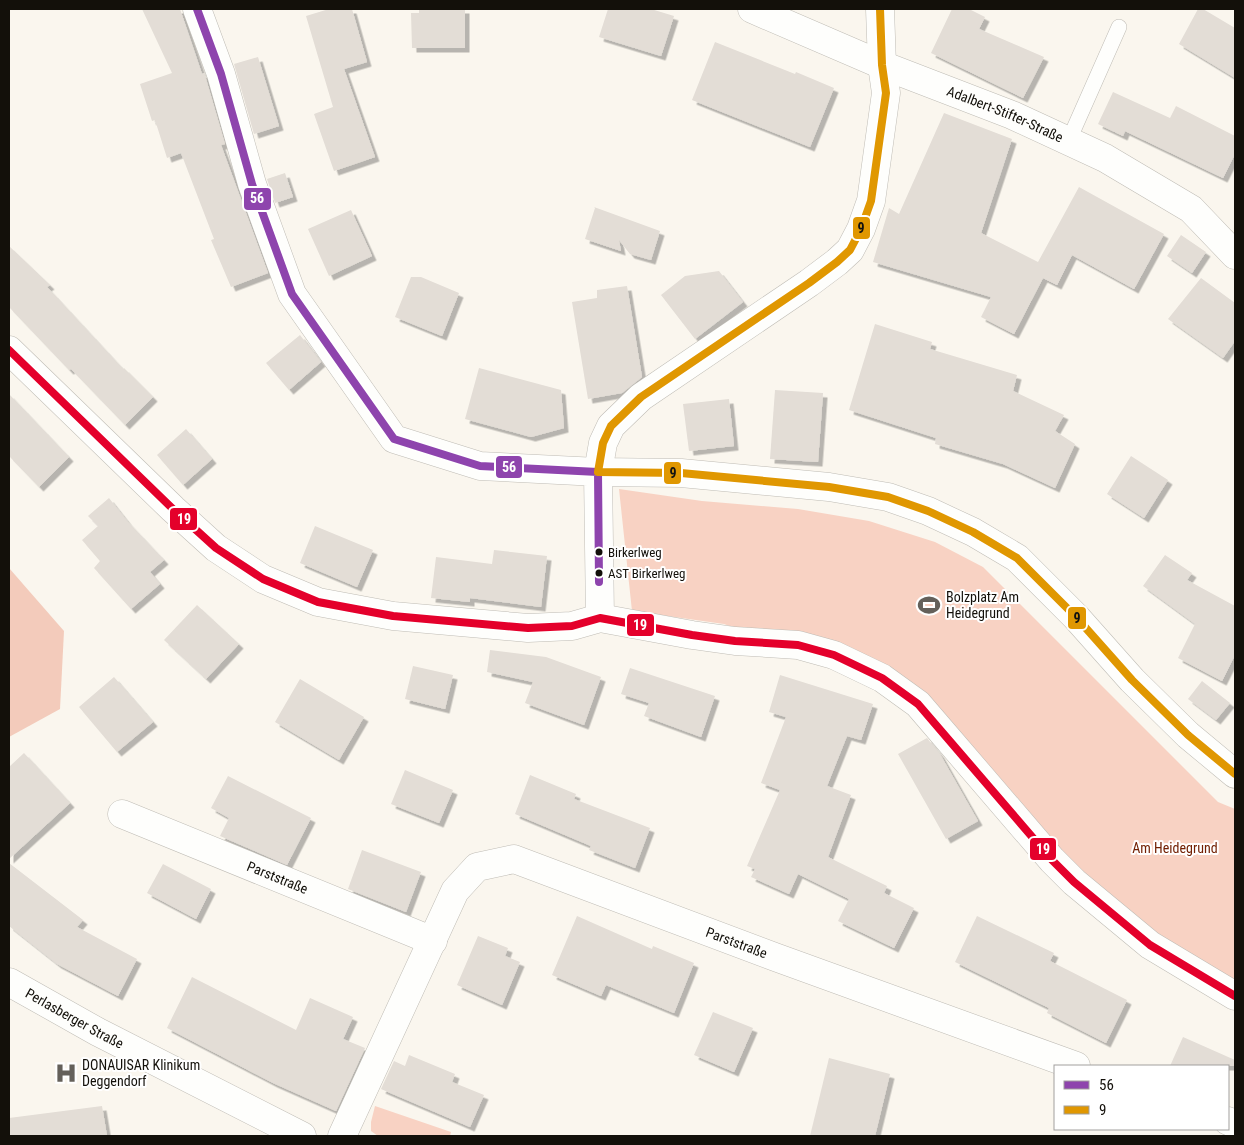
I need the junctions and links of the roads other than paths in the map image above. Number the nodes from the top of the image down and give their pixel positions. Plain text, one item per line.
1 (197, 9) edge
2 (752, 9) edge
3 (880, 9) edge
4 (1119, 27) dead end
5 (882, 65) junction
6 (1069, 140) junction
7 (1235, 255) edge
8 (9, 350) edge
9 (598, 472) junction
10 (600, 618) junction
11 (1235, 774) edge
12 (122, 814) dead end
13 (433, 941) junction
14 (9, 982) edge
15 (1235, 996) edge
16 (1073, 1065) edge
17 (277, 1130) edge
18 (302, 1136) edge
19 (342, 1136) edge

1 - 9 street
2 - 5 street, Adalbert-Stifter-Straße
3 - 5 street
4 - 6 lane
5 - 6 street, Adalbert-Stifter-Straße
5 - 9 street
6 - 7 street, Adalbert-Stifter-Straße
8 - 10 street
9 - 10 street
9 - 11 street
10 - 15 street
12 - 13 street, Parststraße
13 - 16 street, Parststraße
13 - 19 street, Parststraße
14 - 17 street, Perlasberger Straße
17 - 18 street, Perlasberger Straße

